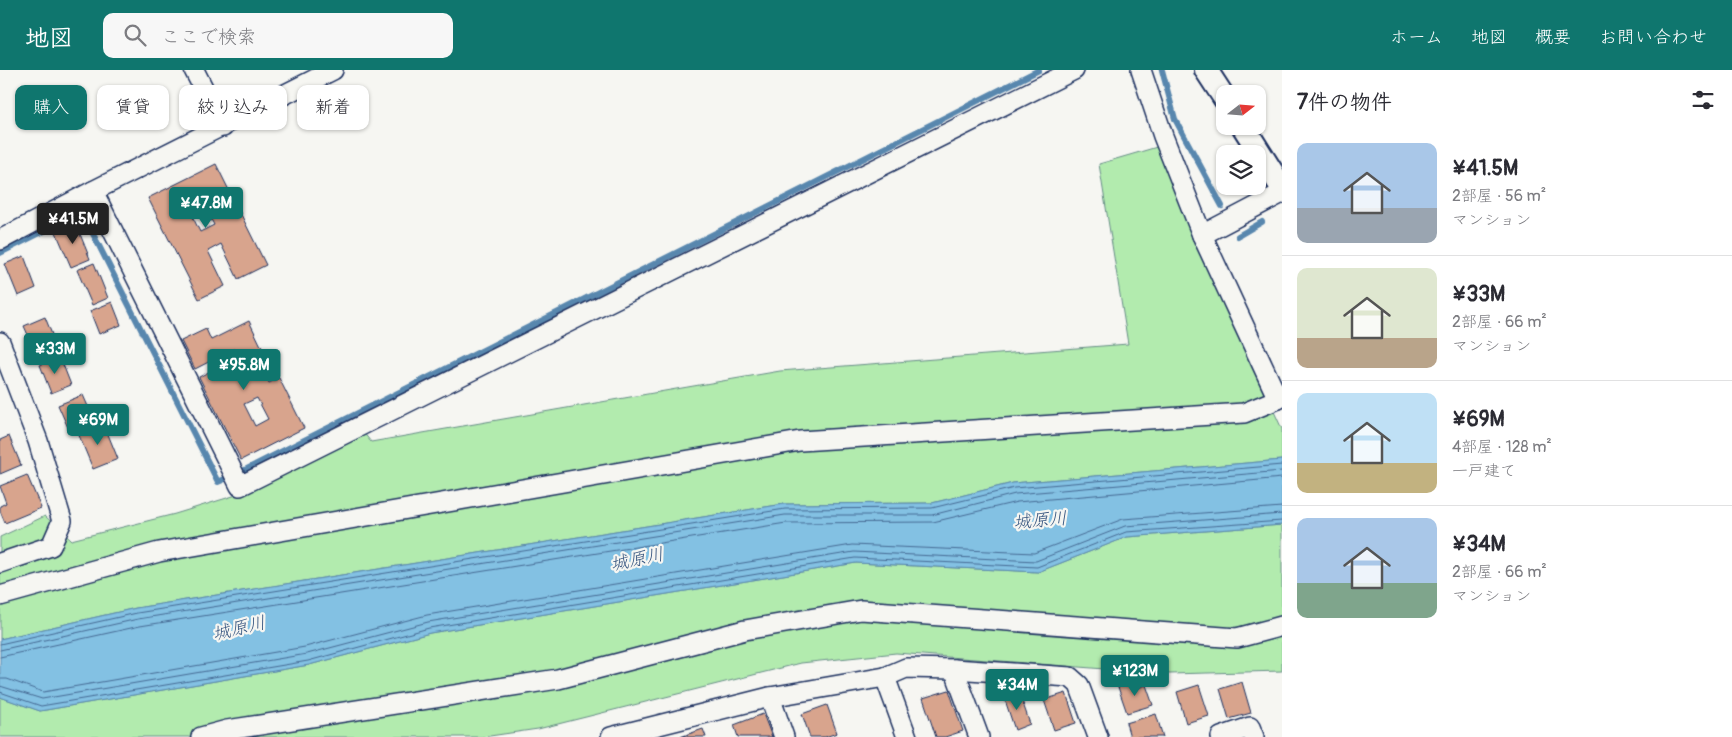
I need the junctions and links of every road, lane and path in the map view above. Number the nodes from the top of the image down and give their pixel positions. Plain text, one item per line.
1 (194, 70) edge
2 (333, 70) edge
3 (1074, 70) edge
4 (1141, 70) edge
5 (1206, 70) edge
6 (202, 85) edge
7 (1216, 85) edge
8 (287, 93) edge
9 (214, 130) edge
10 (1249, 135) edge
11 (1282, 188) edge
12 (93, 191) junction
13 (1282, 193) edge
14 (1202, 235) junction
15 (0, 240) edge
16 (0, 342) edge
17 (1280, 396) edge
18 (0, 563) edge
19 (0, 596) edge
20 (1282, 626) edge
21 (954, 669) junction
22 (885, 677) junction
23 (770, 697) junction
24 (640, 734) edge
25 (201, 737) edge
26 (611, 737) edge
27 (784, 737) edge
28 (907, 737) edge
29 (978, 737) edge
30 (1098, 737) edge
31 (1221, 737) edge
32 (1254, 737) edge

1 - 6 street
2 - 8 street
3 - 12 street
4 - 14 street
5 - 7 street
9 - 12 street
10 - 11 street
12 - 15 street
13 - 14 street
14 - 17 street
16 - 18 street
17 - 19 street
20 - 25 street
21 - 22 street
21 - 29 street
21 - 30 street
22 - 23 street
22 - 28 street
23 - 24 street
23 - 27 street
24 - 26 street
31 - 32 street

